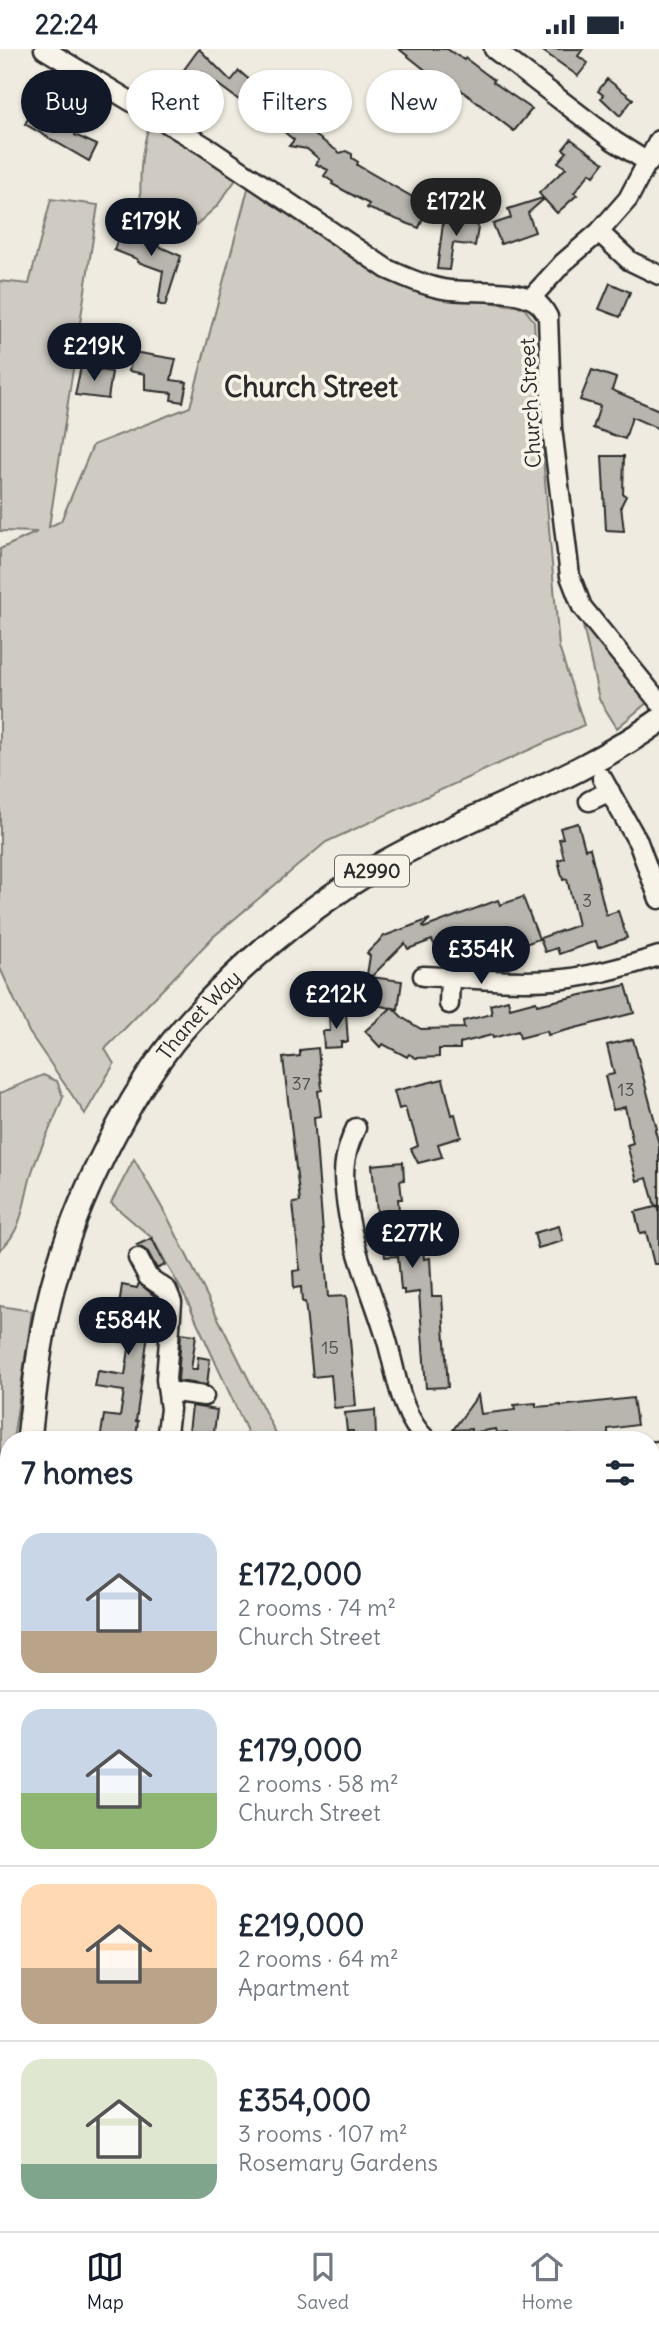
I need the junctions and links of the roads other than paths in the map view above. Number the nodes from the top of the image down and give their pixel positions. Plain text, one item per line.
1 (44, 49) edge
2 (494, 49) edge
3 (659, 140) edge
4 (649, 163) junction
5 (599, 232) junction
6 (659, 275) edge
7 (531, 298) junction
8 (659, 702) edge
9 (659, 721) edge
10 (589, 801) dead end
11 (659, 899) edge
12 (659, 956) edge
13 (423, 975) dead end
14 (450, 977) junction
15 (449, 1004) dead end
16 (356, 1128) dead end
17 (138, 1258) dead end
18 (168, 1391) junction
19 (204, 1396) dead end
20 (30, 1431) edge
21 (167, 1431) edge
22 (418, 1431) edge

1 - 7 street
2 - 4 street
3 - 4 street
4 - 5 street
5 - 6 street
5 - 7 street
7 - 8 street, Church Street
9 - 20 main road, Thanet Way / A2990
10 - 11 street
12 - 14 street
13 - 14 street
14 - 15 street
16 - 22 street
17 - 18 street
18 - 19 street
18 - 21 street

